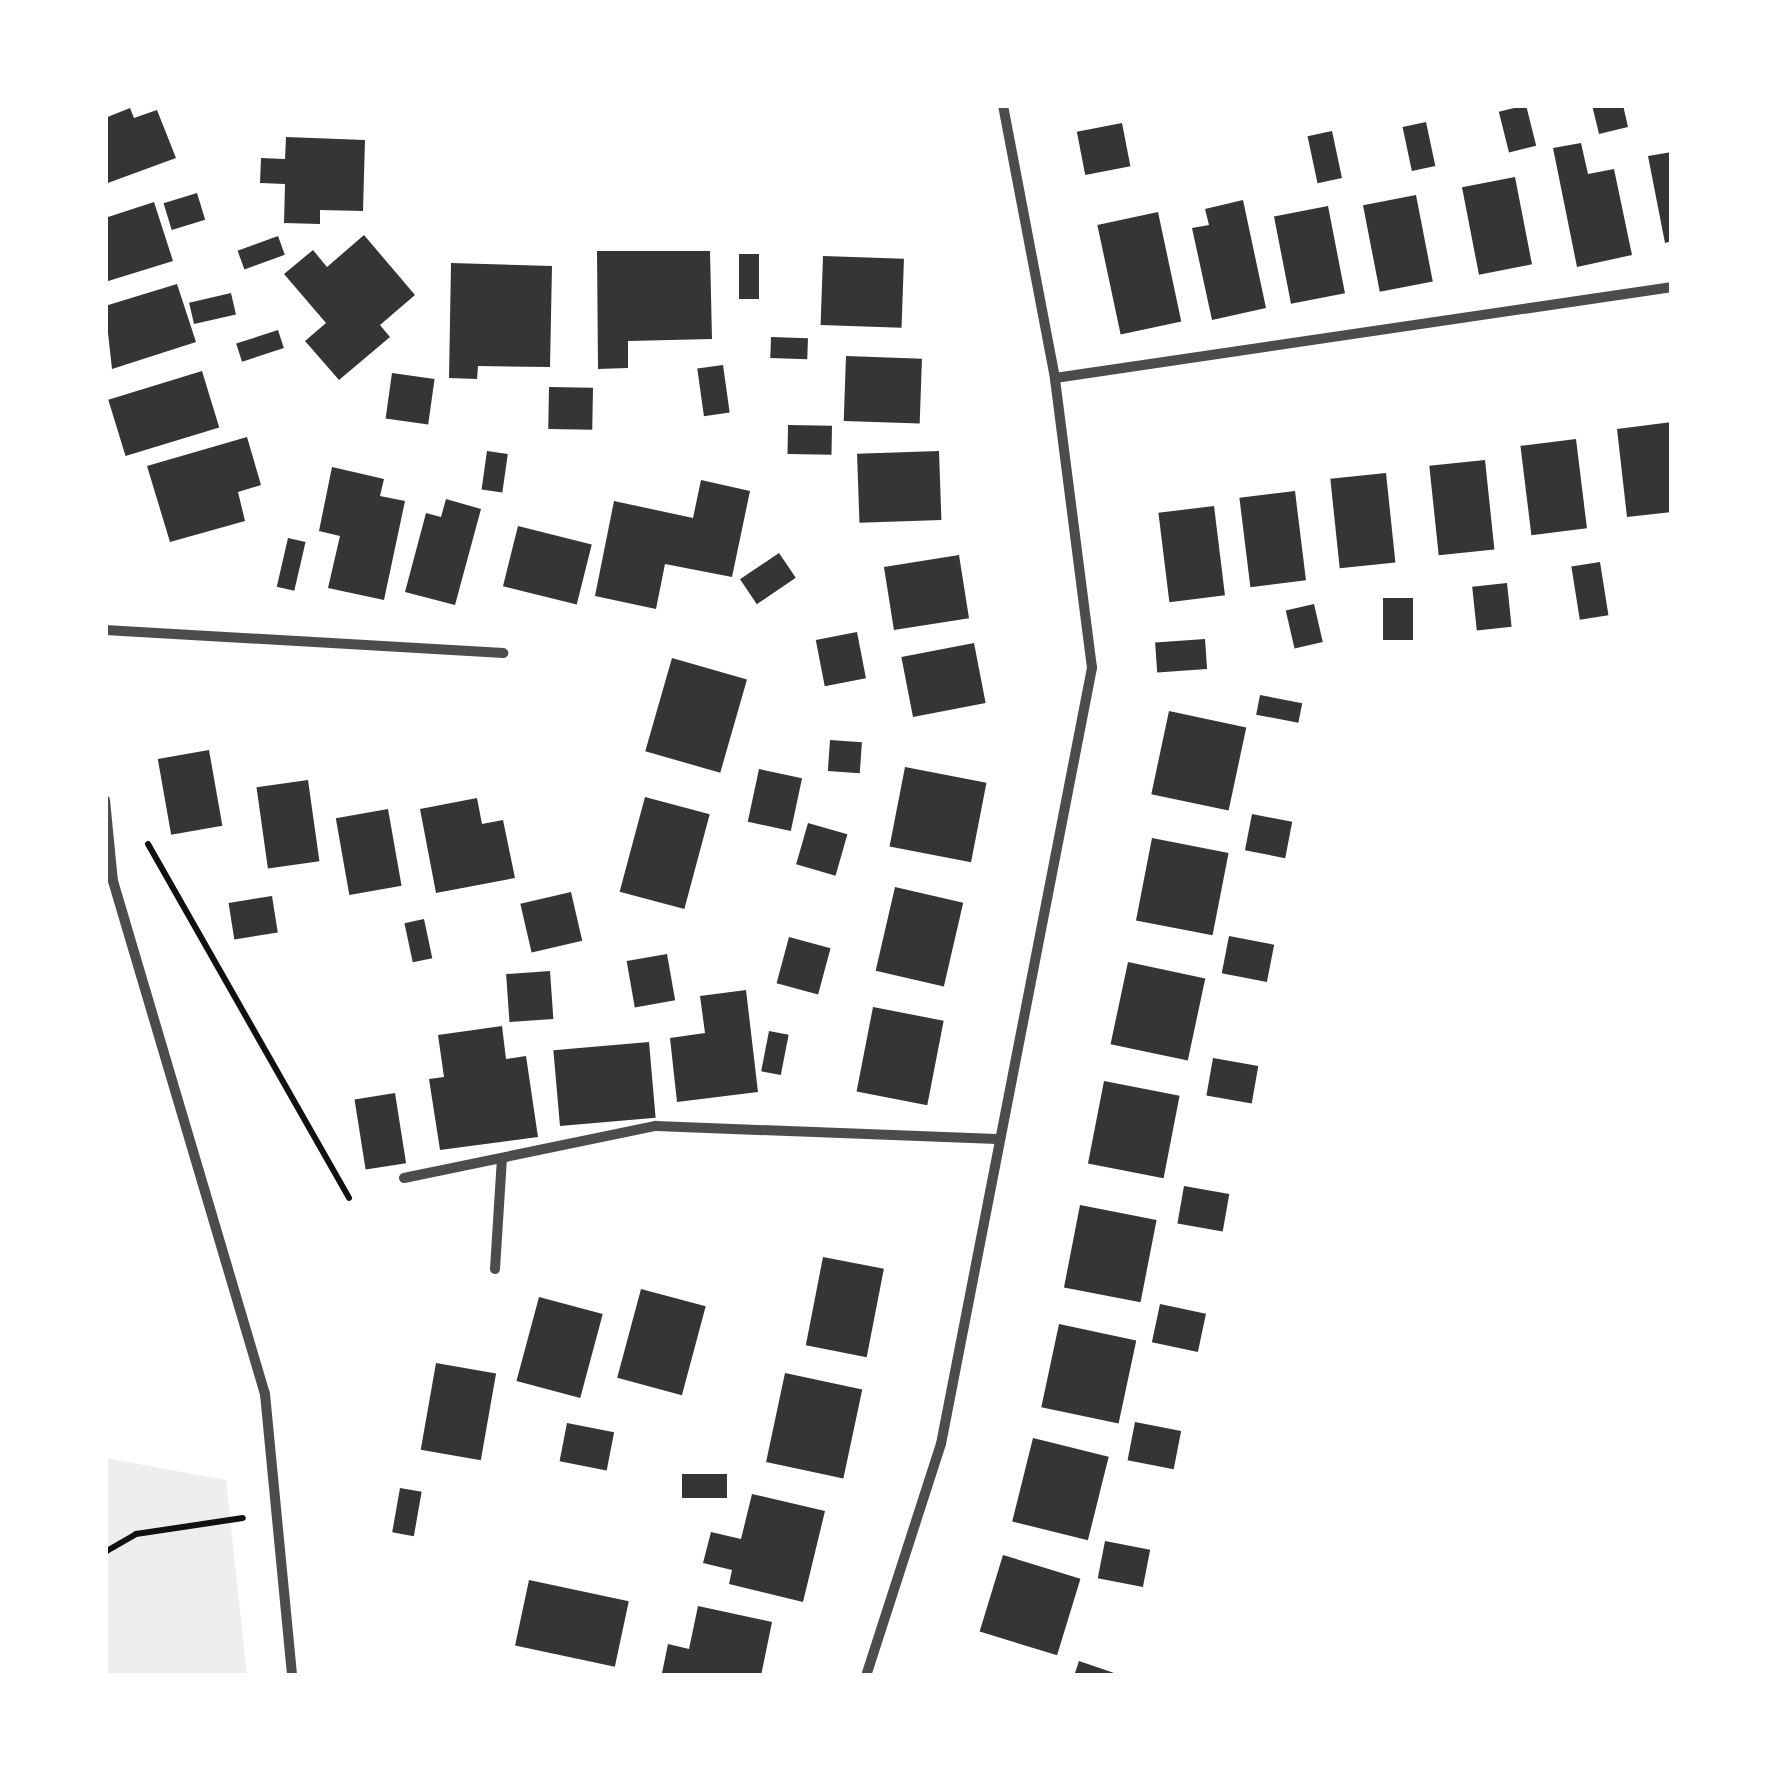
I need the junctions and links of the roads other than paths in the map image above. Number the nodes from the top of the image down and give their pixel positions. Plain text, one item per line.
1 (1003, 105) edge
2 (1672, 287) edge
3 (1055, 378) junction
4 (105, 630) edge
5 (503, 653) dead end
6 (105, 800) edge
7 (997, 1140) junction
8 (502, 1158) junction
9 (404, 1178) dead end
10 (495, 1269) dead end
11 (292, 1676) edge
12 (866, 1676) edge

1 - 3 street
2 - 3 street
3 - 7 street
4 - 5 street
6 - 11 street
7 - 8 street
7 - 12 street
8 - 9 street
8 - 10 street

